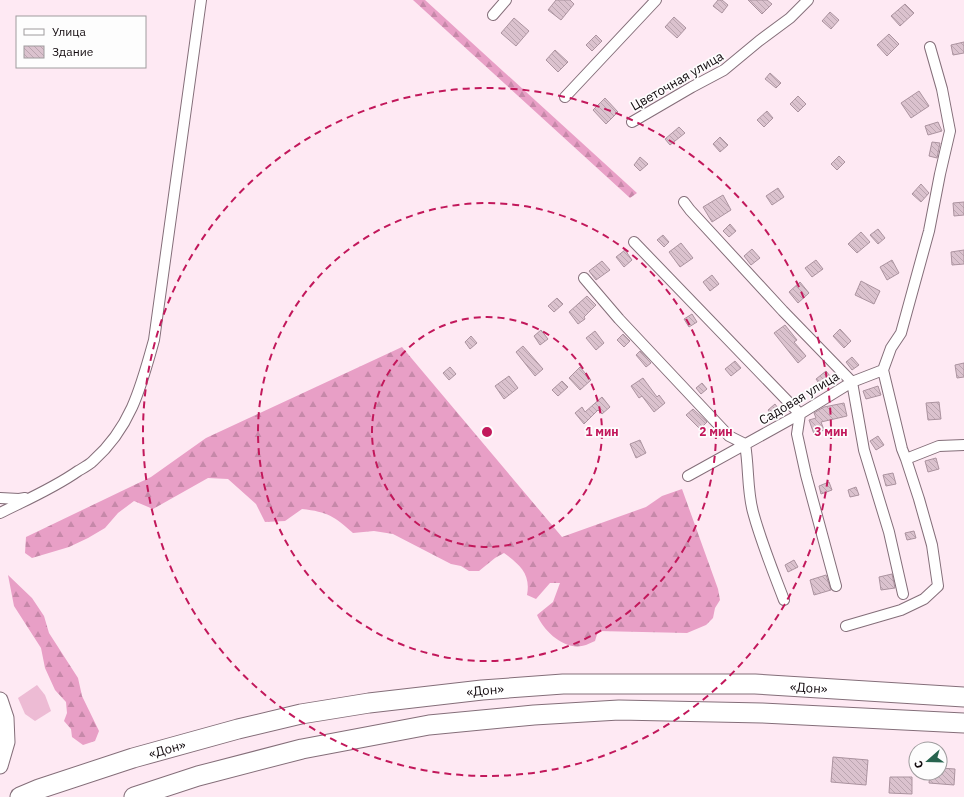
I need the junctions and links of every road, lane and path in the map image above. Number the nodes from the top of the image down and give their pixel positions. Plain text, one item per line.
1 (201, 0) edge
2 (506, 0) edge
3 (656, 0) edge
4 (808, 0) edge
5 (493, 15) dead end
6 (930, 47) dead end
7 (565, 97) dead end
8 (632, 122) dead end
9 (684, 202) dead end
10 (634, 242) dead end
11 (584, 278) dead end
12 (883, 370) junction
13 (852, 382) junction
14 (800, 414) junction
15 (745, 444) junction
16 (964, 445) edge
17 (906, 458) junction
18 (688, 476) dead end
19 (32, 497) junction
20 (0, 498) edge
21 (0, 513) edge
22 (836, 586) dead end
23 (903, 594) dead end
24 (784, 600) dead end
25 (846, 626) dead end
26 (964, 697) edge
27 (0, 700) edge
28 (964, 723) edge
29 (0, 766) edge
30 (20, 797) edge
31 (134, 797) edge

1 - 19 street
2 - 5 street
3 - 7 street
4 - 8 street, Цветочная улица
6 - 12 street
9 - 13 street
10 - 14 street
11 - 15 street
12 - 13 street, Садовая улица
12 - 17 street
13 - 14 street, Садовая улица
13 - 23 street
14 - 15 street, Садовая улица
14 - 22 street
15 - 18 street, Садовая улица
15 - 24 street
16 - 17 street
17 - 25 street
19 - 20 street
19 - 21 street
26 - 30 highway, «Дон»
27 - 29 main road
28 - 31 highway, «Дон»

